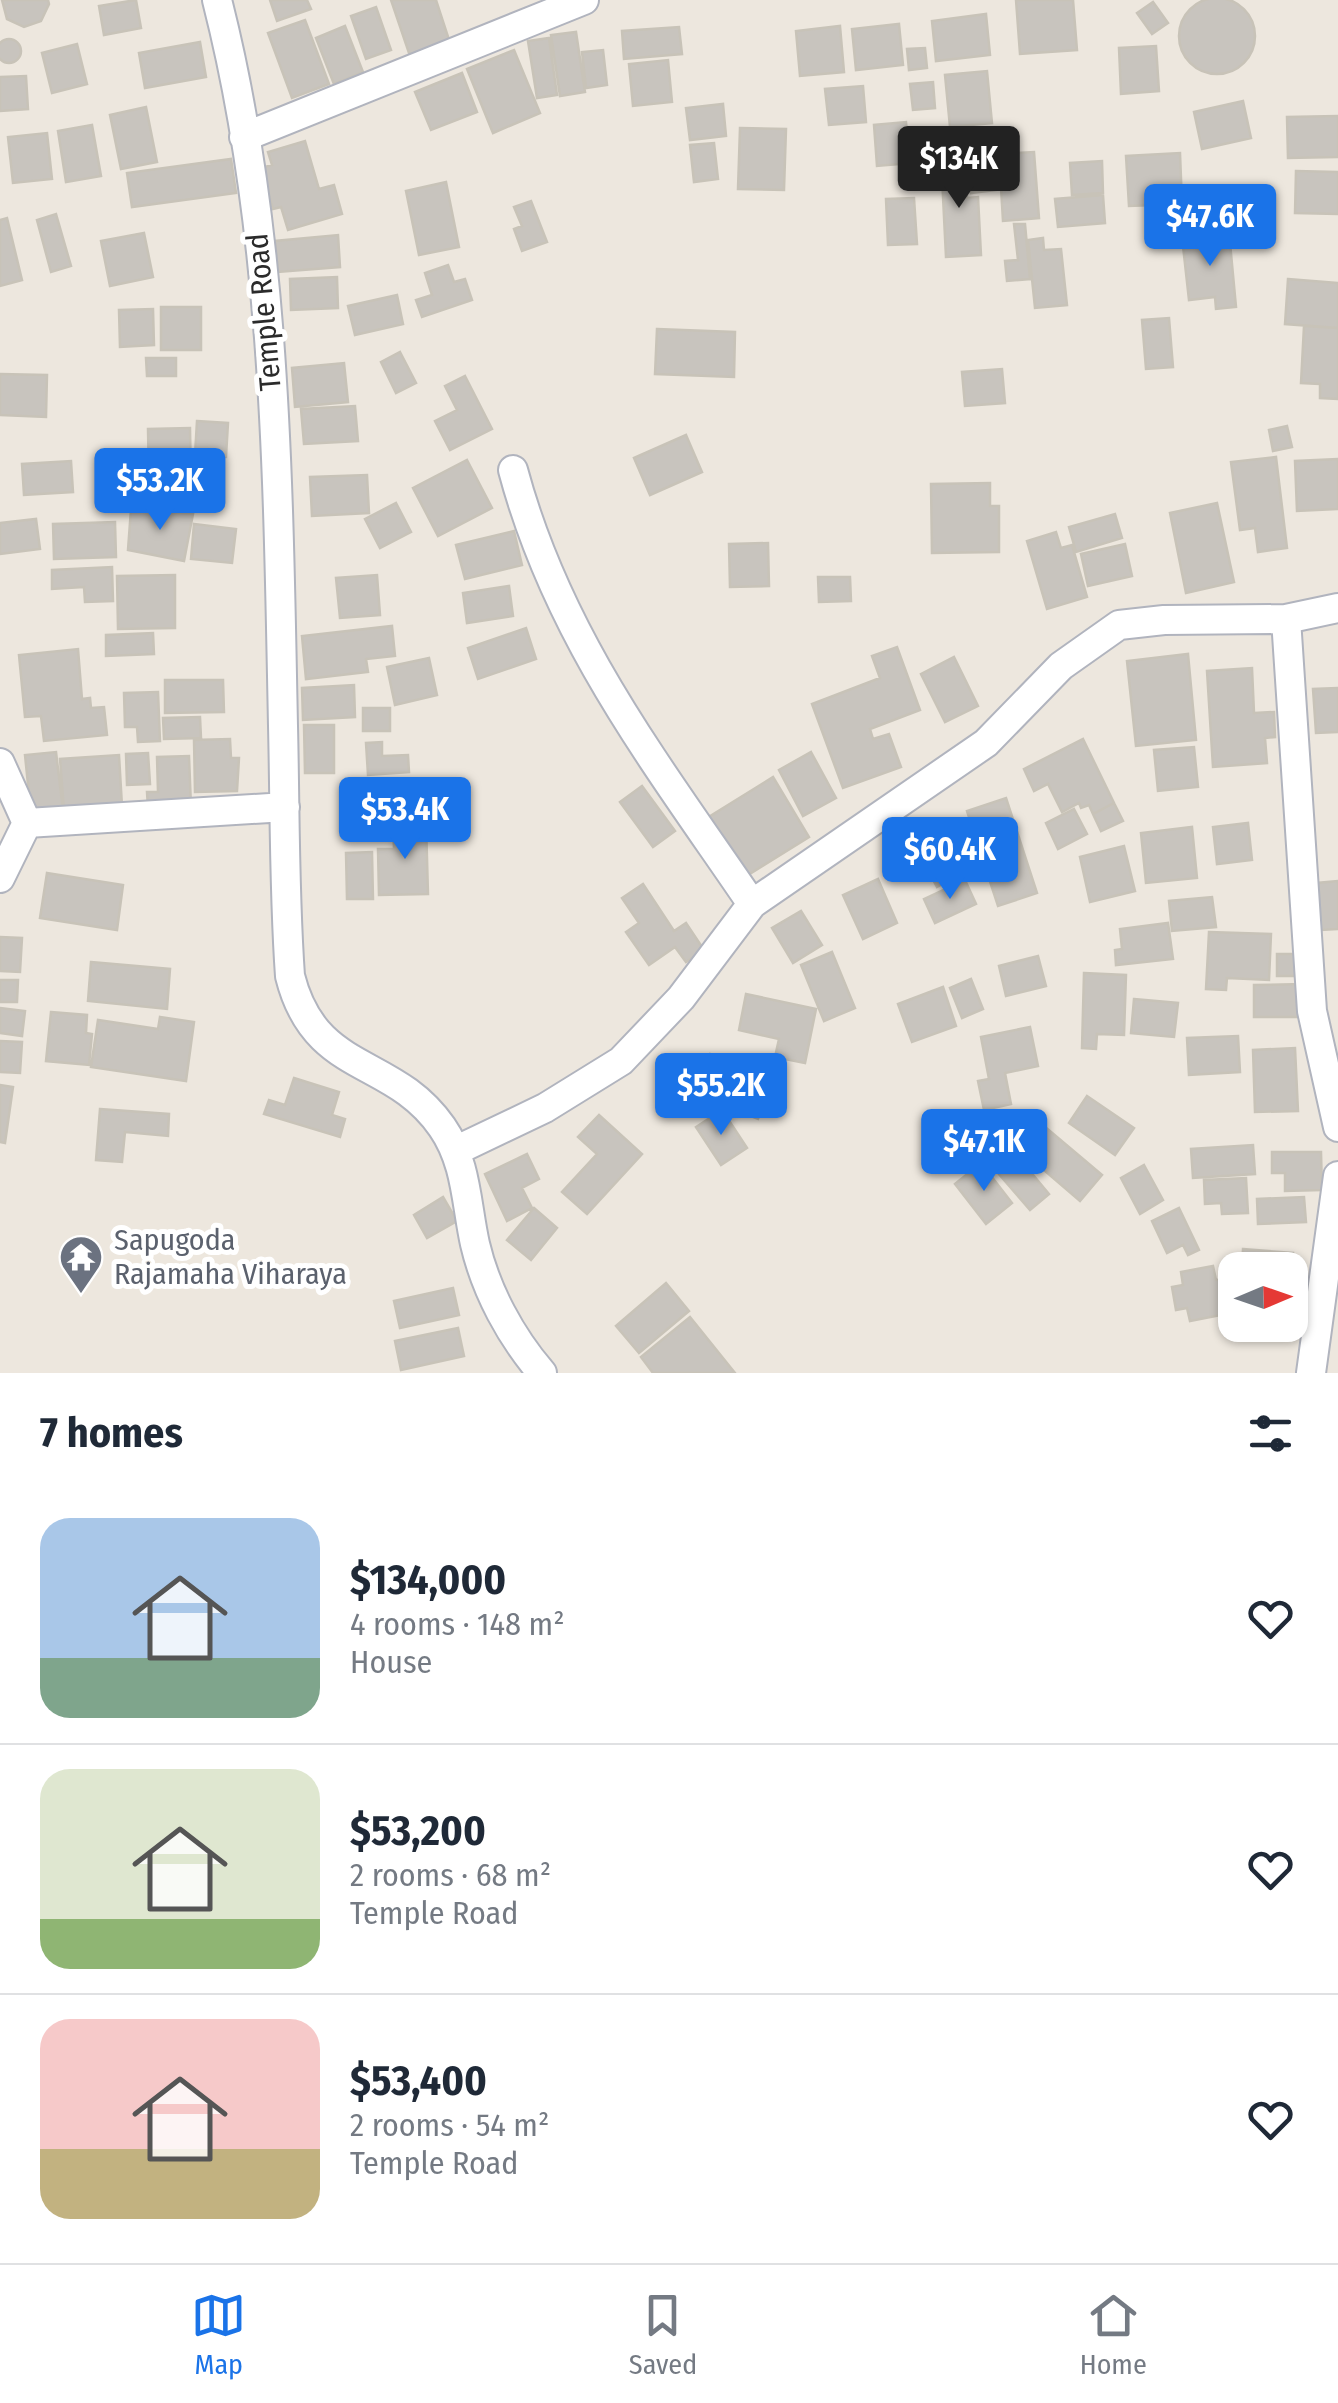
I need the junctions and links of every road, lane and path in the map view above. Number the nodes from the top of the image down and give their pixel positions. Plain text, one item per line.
1 (217, 0) edge
2 (584, 0) edge
3 (244, 137) junction
4 (513, 470) dead end
5 (1338, 608) edge
6 (1286, 620) junction
7 (0, 763) edge
8 (284, 807) junction
9 (26, 823) junction
10 (0, 878) edge
11 (752, 904) junction
12 (1338, 1127) edge
13 (455, 1151) junction
14 (1338, 1176) edge
15 (542, 1373) edge
16 (1312, 1373) edge

1 - 3 street, Temple Road
2 - 3 street
3 - 8 street, Temple Road
4 - 11 street
5 - 6 street
6 - 11 street
6 - 12 street
7 - 9 street
8 - 9 street
8 - 13 street, Temple Road
9 - 10 street
11 - 13 street
13 - 15 street
14 - 16 street

